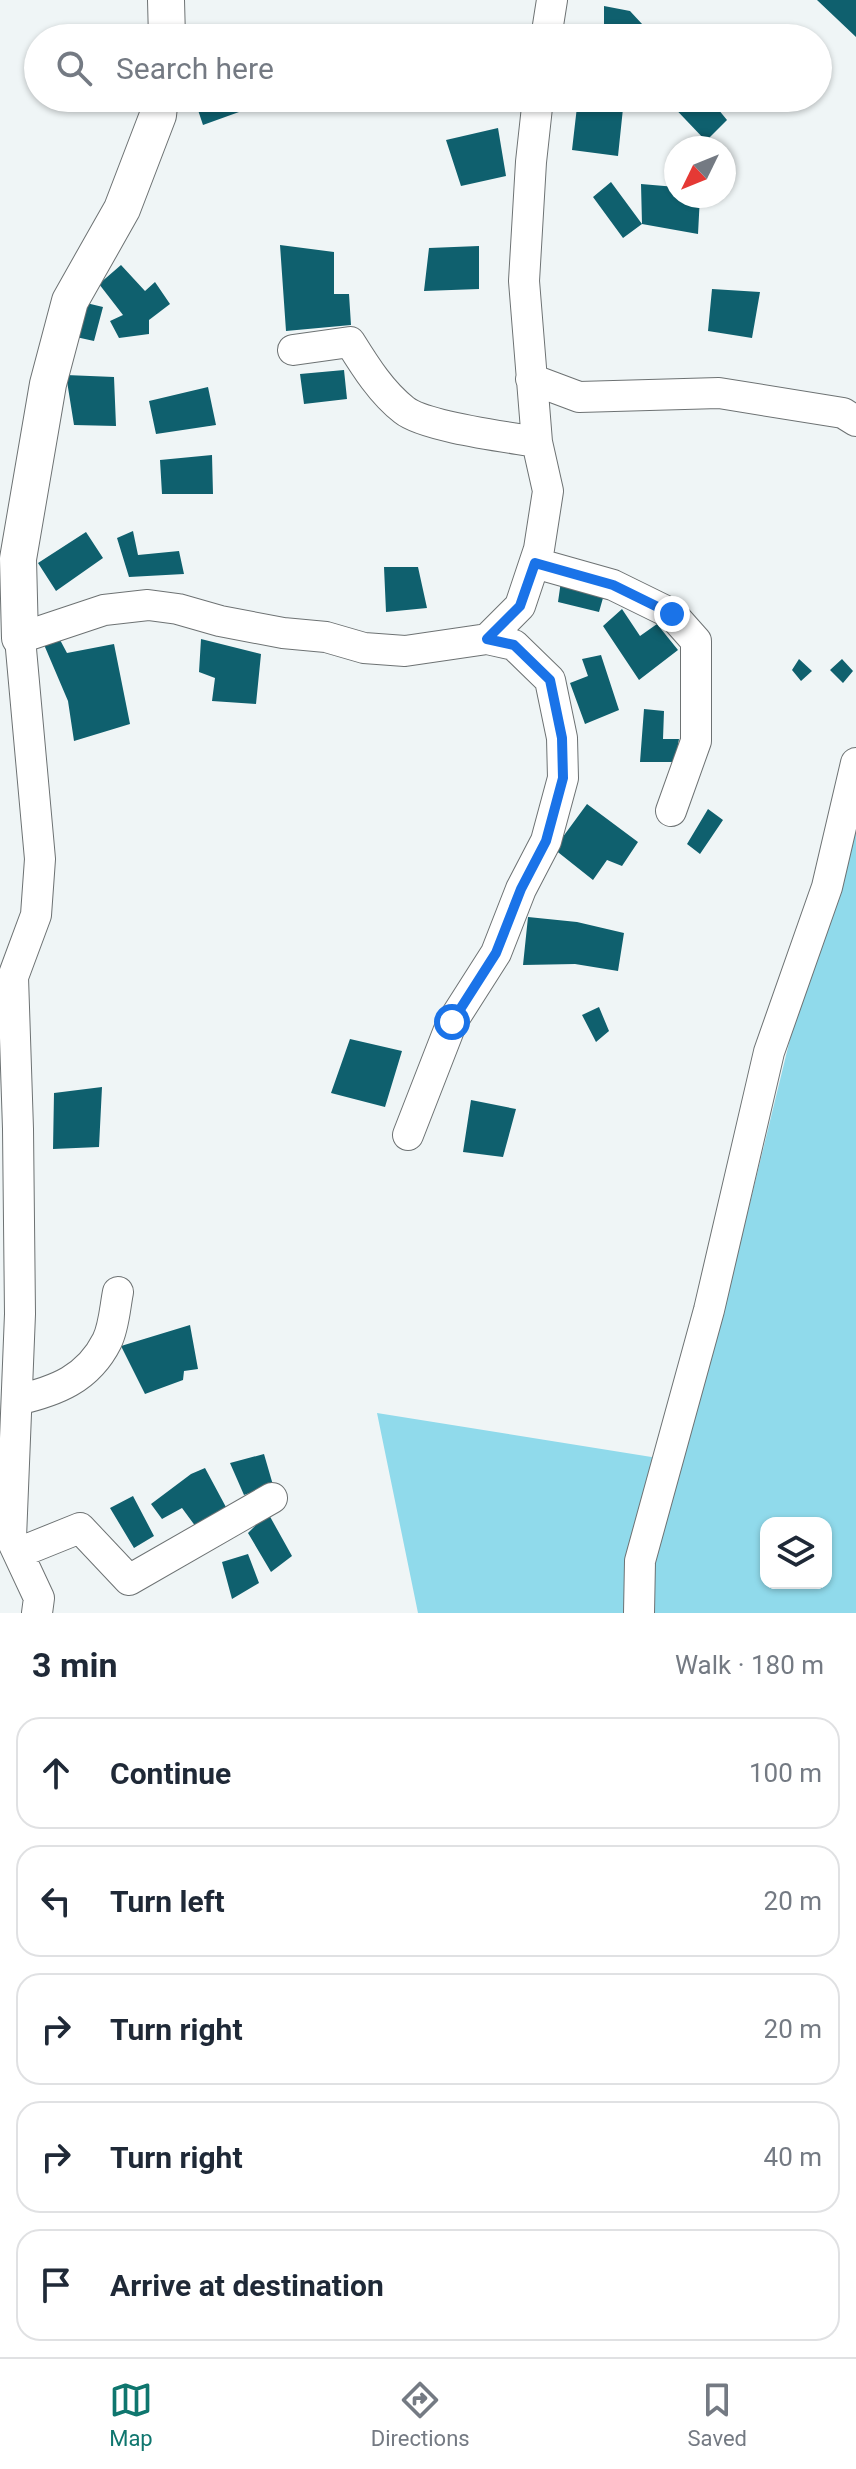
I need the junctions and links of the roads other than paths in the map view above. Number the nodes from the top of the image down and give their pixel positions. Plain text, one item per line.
1 (166, 0) edge
2 (552, 0) edge
3 (167, 24) edge
4 (548, 24) edge
5 (158, 112) edge
6 (536, 112) edge
7 (293, 350) dead end
8 (531, 379) junction
9 (856, 421) edge
10 (537, 442) junction
11 (535, 563) junction
12 (20, 638) junction
13 (487, 639) junction
14 (856, 763) edge
15 (671, 811) dead end
16 (408, 1135) dead end
17 (9, 1202) edge
18 (118, 1292) dead end
19 (10, 1312) edge
20 (17, 1400) junction
21 (272, 1498) dead end
22 (18, 1553) junction
23 (37, 1613) edge
24 (639, 1613) edge

1 - 3 street
2 - 4 street
5 - 12 street
6 - 8 street
7 - 10 street
8 - 9 street
8 - 10 street
10 - 11 street
11 - 13 street
11 - 15 street
12 - 13 street
12 - 17 street
13 - 16 street
14 - 24 street
17 - 19 street
18 - 20 street
19 - 20 street
20 - 22 street
21 - 22 street
22 - 23 street

